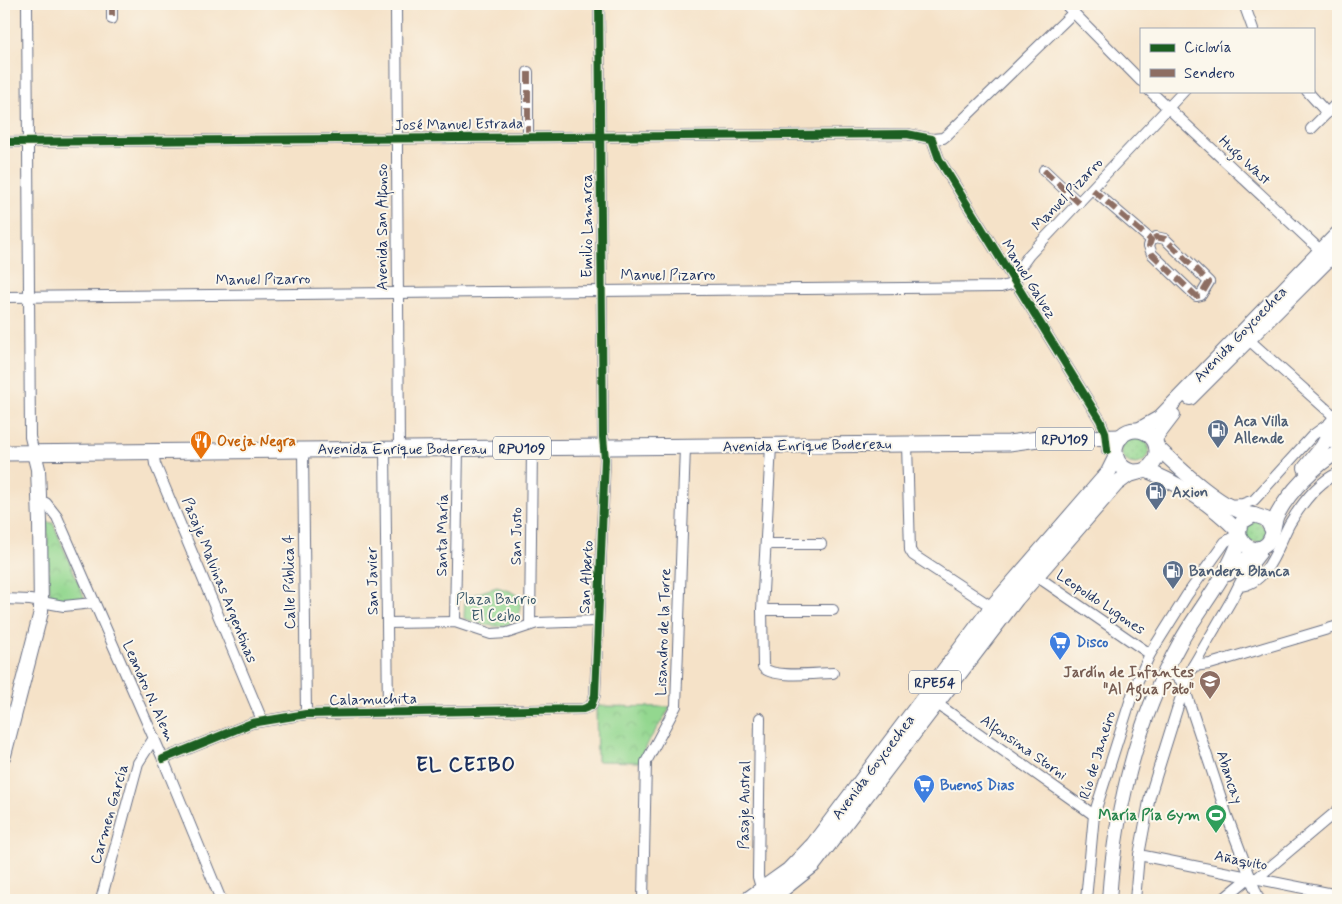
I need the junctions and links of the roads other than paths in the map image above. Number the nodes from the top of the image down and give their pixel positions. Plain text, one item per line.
1 (27, 4) edge
2 (112, 4) edge
3 (396, 4) edge
4 (599, 4) edge
5 (1065, 4) edge
6 (1244, 4) edge
7 (1074, 12) junction
8 (112, 19) dead end
9 (1251, 24) edge
10 (528, 72) dead end
11 (1140, 80) edge
12 (1151, 92) edge
13 (1183, 92) edge
14 (1308, 92) edge
15 (1338, 102) edge
16 (1168, 109) junction
17 (1327, 113) junction
18 (1311, 129) dead end
19 (600, 136) junction
20 (528, 137) junction
21 (396, 139) junction
22 (932, 139) junction
23 (4, 142) edge
24 (28, 142) junction
25 (1044, 170) dead end
26 (1093, 190) junction
27 (1079, 204) junction
28 (1338, 233) edge
29 (1151, 240) junction
30 (1320, 250) junction
31 (1338, 250) edge
32 (1015, 283) junction
33 (601, 291) junction
34 (397, 292) junction
35 (4, 297) edge
36 (30, 297) junction
37 (1249, 340) junction
38 (1100, 420) junction
39 (1333, 422) edge
40 (1138, 430) junction
41 (1155, 443) junction
42 (907, 444) junction
43 (771, 446) junction
44 (685, 447) junction
45 (532, 448) junction
46 (603, 448) junction
47 (1338, 448) edge
48 (458, 449) junction
49 (302, 450) junction
50 (392, 450) junction
51 (153, 451) junction
52 (1338, 452) edge
53 (4, 453) edge
54 (34, 453) junction
55 (1122, 456) junction
56 (1338, 473) edge
57 (39, 501) junction
58 (1228, 505) junction
59 (1256, 515) junction
60 (1279, 532) junction
61 (1239, 535) junction
62 (767, 544) junction
63 (821, 544) dead end
64 (1260, 548) junction
65 (1035, 575) junction
66 (1239, 586) junction
67 (1212, 591) junction
68 (4, 599) edge
69 (41, 602) junction
70 (93, 603) junction
71 (992, 607) junction
72 (762, 610) junction
73 (833, 610) dead end
74 (598, 621) junction
75 (455, 622) junction
76 (388, 623) junction
77 (530, 625) junction
78 (1338, 626) edge
79 (1150, 654) junction
80 (1193, 666) junction
81 (1166, 670) junction
82 (834, 672) dead end
83 (1184, 687) junction
84 (936, 703) junction
85 (591, 706) joint
86 (388, 711) junction
87 (306, 714) junction
88 (760, 718) dead end
89 (262, 720) junction
90 (154, 738) junction
91 (4, 755) edge
92 (163, 759) junction
93 (1338, 810) edge
94 (1094, 815) junction
95 (1139, 854) junction
96 (1254, 877) junction
97 (1338, 894) edge
98 (765, 896) edge
99 (100, 900) edge
100 (221, 900) edge
101 (643, 900) edge
102 (747, 900) edge
103 (1086, 900) edge
104 (1110, 900) edge
105 (1135, 900) edge
106 (1222, 900) edge
107 (1259, 900) edge

1 - 24 street
2 - 8 street
3 - 21 street, Avenida San Alfonso
4 - 19 street, Emilio Lamarca
5 - 7 street
6 - 9 street
7 - 11 street
7 - 22 street
10 - 20 street
12 - 16 street, Hugo Wast
13 - 16 street, Manuel Pizarro
14 - 17 street
15 - 17 street
16 - 26 street, Manuel Pizarro
16 - 30 street, Hugo Wast
17 - 18 street
19 - 20 street, José Manuel Estrada
19 - 22 street, José Manuel Estrada
19 - 33 street, Emilio Lamarca
20 - 21 street, José Manuel Estrada
21 - 24 street, José Manuel Estrada
21 - 34 street, Avenida San Alfonso
22 - 32 street, Manuel Galvez
23 - 24 street, José Manuel Estrada
24 - 36 street
25 - 27 street
26 - 27 street, Manuel Pizarro
26 - 29 street
27 - 32 street, Manuel Pizarro
28 - 30 main road, Avenida Goycoechea / RPE54
29 - 29 street
30 - 40 main road, Avenida Goycoechea / RPE54
31 - 37 main road, Avenida Goycoechea / RPE54
32 - 33 street, Manuel Pizarro
32 - 38 street, Manuel Galvez
33 - 34 street, Manuel Pizarro
33 - 46 street, Emilio Lamarca
34 - 36 street, Manuel Pizarro
34 - 50 street, Avenida San Alfonso
35 - 36 street, Manuel Pizarro
36 - 54 street
37 - 39 street
37 - 41 main road, Avenida Goycoechea / RPE54
38 - 55 street, Manuel Galvez
38 - 55 street, Manuel Galvez
39 - 47 main road
39 - 58 street
39 - 59 main road
40 - 41 main road
40 - 55 main road, RPE54
41 - 55 main road, RPE54
41 - 58 main road
42 - 43 main road, Avenida Enrique Bodereau / RPU109
42 - 55 main road, Avenida Enrique Bodereau / RPU109
42 - 71 street
43 - 44 main road, Avenida Enrique Bodereau / RPU109
43 - 62 street
44 - 46 main road, Avenida Enrique Bodereau / RPU109
44 - 101 street, Lisandro de la Torre
45 - 46 main road, Avenida Enrique Bodereau / RPU109
45 - 48 main road, Avenida Enrique Bodereau / RPU109
45 - 77 street, San Justo
46 - 74 street, San Alberto
48 - 50 main road, Avenida Enrique Bodereau / RPU109
48 - 75 street, Santa María
49 - 50 main road, Avenida Enrique Bodereau / RPU109
49 - 51 main road, Avenida Enrique Bodereau / RPU109
49 - 87 street, Calle Pública 4
50 - 76 street, San Javier
51 - 54 main road, Avenida Enrique Bodereau / RPU109
51 - 89 street, Pasaje Malvinas Argentinas
52 - 60 main road
53 - 54 main road, Avenida Enrique Bodereau / RPU109
54 - 57 main road
55 - 61 main road, Avenida Enrique Bodereau
55 - 65 main road, Avenida Goycoechea / RPE54
55 - 71 main road, Avenida Goycoechea / RPE54
56 - 60 street
57 - 69 main road
57 - 70 street, Leandro N. Alem
58 - 59 main road
59 - 60 main road
59 - 61 main road
60 - 64 main road
60 - 66 street
61 - 64 main road
61 - 67 main road
61 - 79 street, Río de Janeiro
62 - 63 street
62 - 72 street
64 - 66 street
64 - 67 main road
65 - 79 street, Leopoldo Lugones
65 - 84 main road, Avenida Goycoechea / RPE54
66 - 80 street
67 - 81 main road
68 - 69 street
69 - 70 street
69 - 91 main road
70 - 90 street, Leandro N. Alem
71 - 98 main road, Avenida Goycoechea / RPE54
72 - 73 street
72 - 82 street
74 - 77 street
74 - 85 street, San Alberto
75 - 76 street
75 - 77 street
76 - 86 street, San Javier
78 - 80 street
79 - 94 street, Río de Janeiro
80 - 83 street
81 - 83 street, Abancay
81 - 104 main road
83 - 95 street
83 - 96 street, Abancay
84 - 94 street, Alfonsina Storni
84 - 98 main road, Avenida Goycoechea / RPE54
85 - 86 street, Calamuchita
86 - 87 street, Calamuchita
87 - 89 street, Calamuchita
88 - 98 street, Pasaje Austral
89 - 92 street, Calamuchita
90 - 92 street, Leandro N. Alem
90 - 99 street, Carmen García
92 - 100 street, Leandro N. Alem
93 - 96 street
94 - 103 street, Río de Janeiro
95 - 96 street, Añaquito
95 - 105 street
96 - 97 street, Añaquito
96 - 106 street
96 - 107 street, Abancay
98 - 102 main road, Avenida Goycoechea / RPE54

